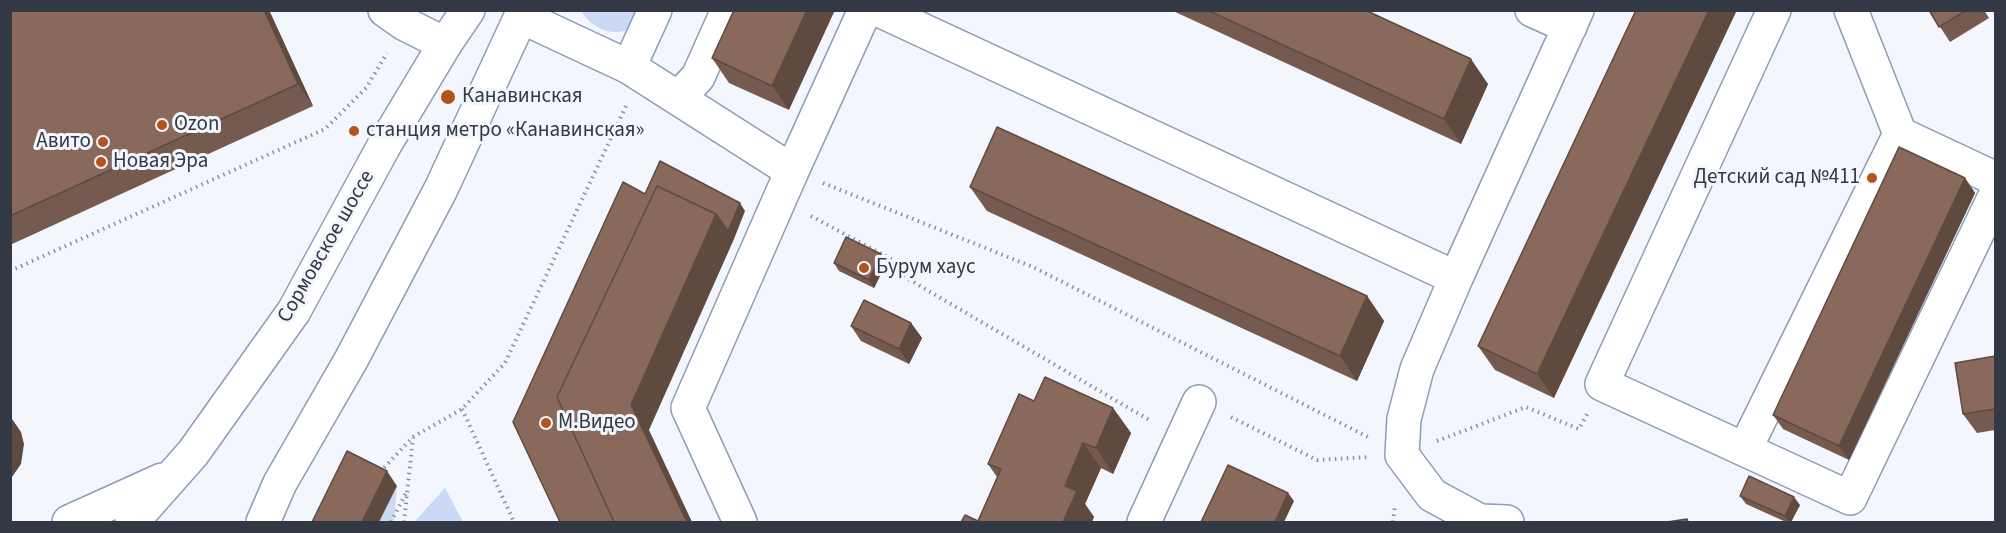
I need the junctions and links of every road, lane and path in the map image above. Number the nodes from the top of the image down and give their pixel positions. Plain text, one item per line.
1 (468, 10) edge
2 (655, 10) edge
3 (728, 10) edge
4 (866, 10) edge
5 (879, 10) edge
6 (1532, 10) edge
7 (1774, 10) edge
8 (1851, 10) edge
9 (523, 14) edge
10 (395, 17) edge
11 (1574, 19) edge
12 (444, 44) junction
13 (635, 70) junction
14 (679, 97) junction
15 (1900, 134) junction
16 (1995, 179) edge
17 (786, 185) junction
18 (1995, 195) edge
19 (10, 271) edge
20 (1456, 278) junction
21 (1602, 384) junction
22 (1199, 402) joint
23 (462, 409) junction
24 (1157, 424) dead end
25 (413, 437) junction
26 (1745, 449) junction
27 (1402, 454) junction
28 (172, 475) junction
29 (377, 476) edge
30 (280, 483) junction
31 (407, 490) junction
32 (69, 522) edge
33 (132, 522) edge
34 (240, 522) edge
35 (263, 522) edge
36 (391, 522) edge
37 (404, 522) edge
38 (514, 522) edge
39 (740, 522) edge
40 (1144, 522) edge
41 (1393, 522) edge
42 (1507, 522) edge

1 - 12 main road, Сормовское шоссе
2 - 13 main road
3 - 14 main road
4 - 17 main road
5 - 20 main road
6 - 11 main road
7 - 21 main road
8 - 15 main road
9 - 13 main road
9 - 30 main road
10 - 12 main road
10 - 19 path
11 - 20 main road
12 - 28 main road, Сормовское шоссе
13 - 14 main road
13 - 23 path
14 - 17 main road
15 - 16 main road
15 - 26 main road
17 - 24 path
17 - 27 path
17 - 39 main road
18 - 26 main road
20 - 27 main road
21 - 26 main road
21 - 27 path
22 - 27 path
22 - 40 main road
23 - 25 path
23 - 38 path
25 - 29 path
25 - 31 path
27 - 41 path
27 - 42 main road
28 - 32 main road, Сормовское шоссе
28 - 33 main road, Сормовское шоссе
30 - 34 main road
30 - 35 main road
31 - 36 path
31 - 37 path

